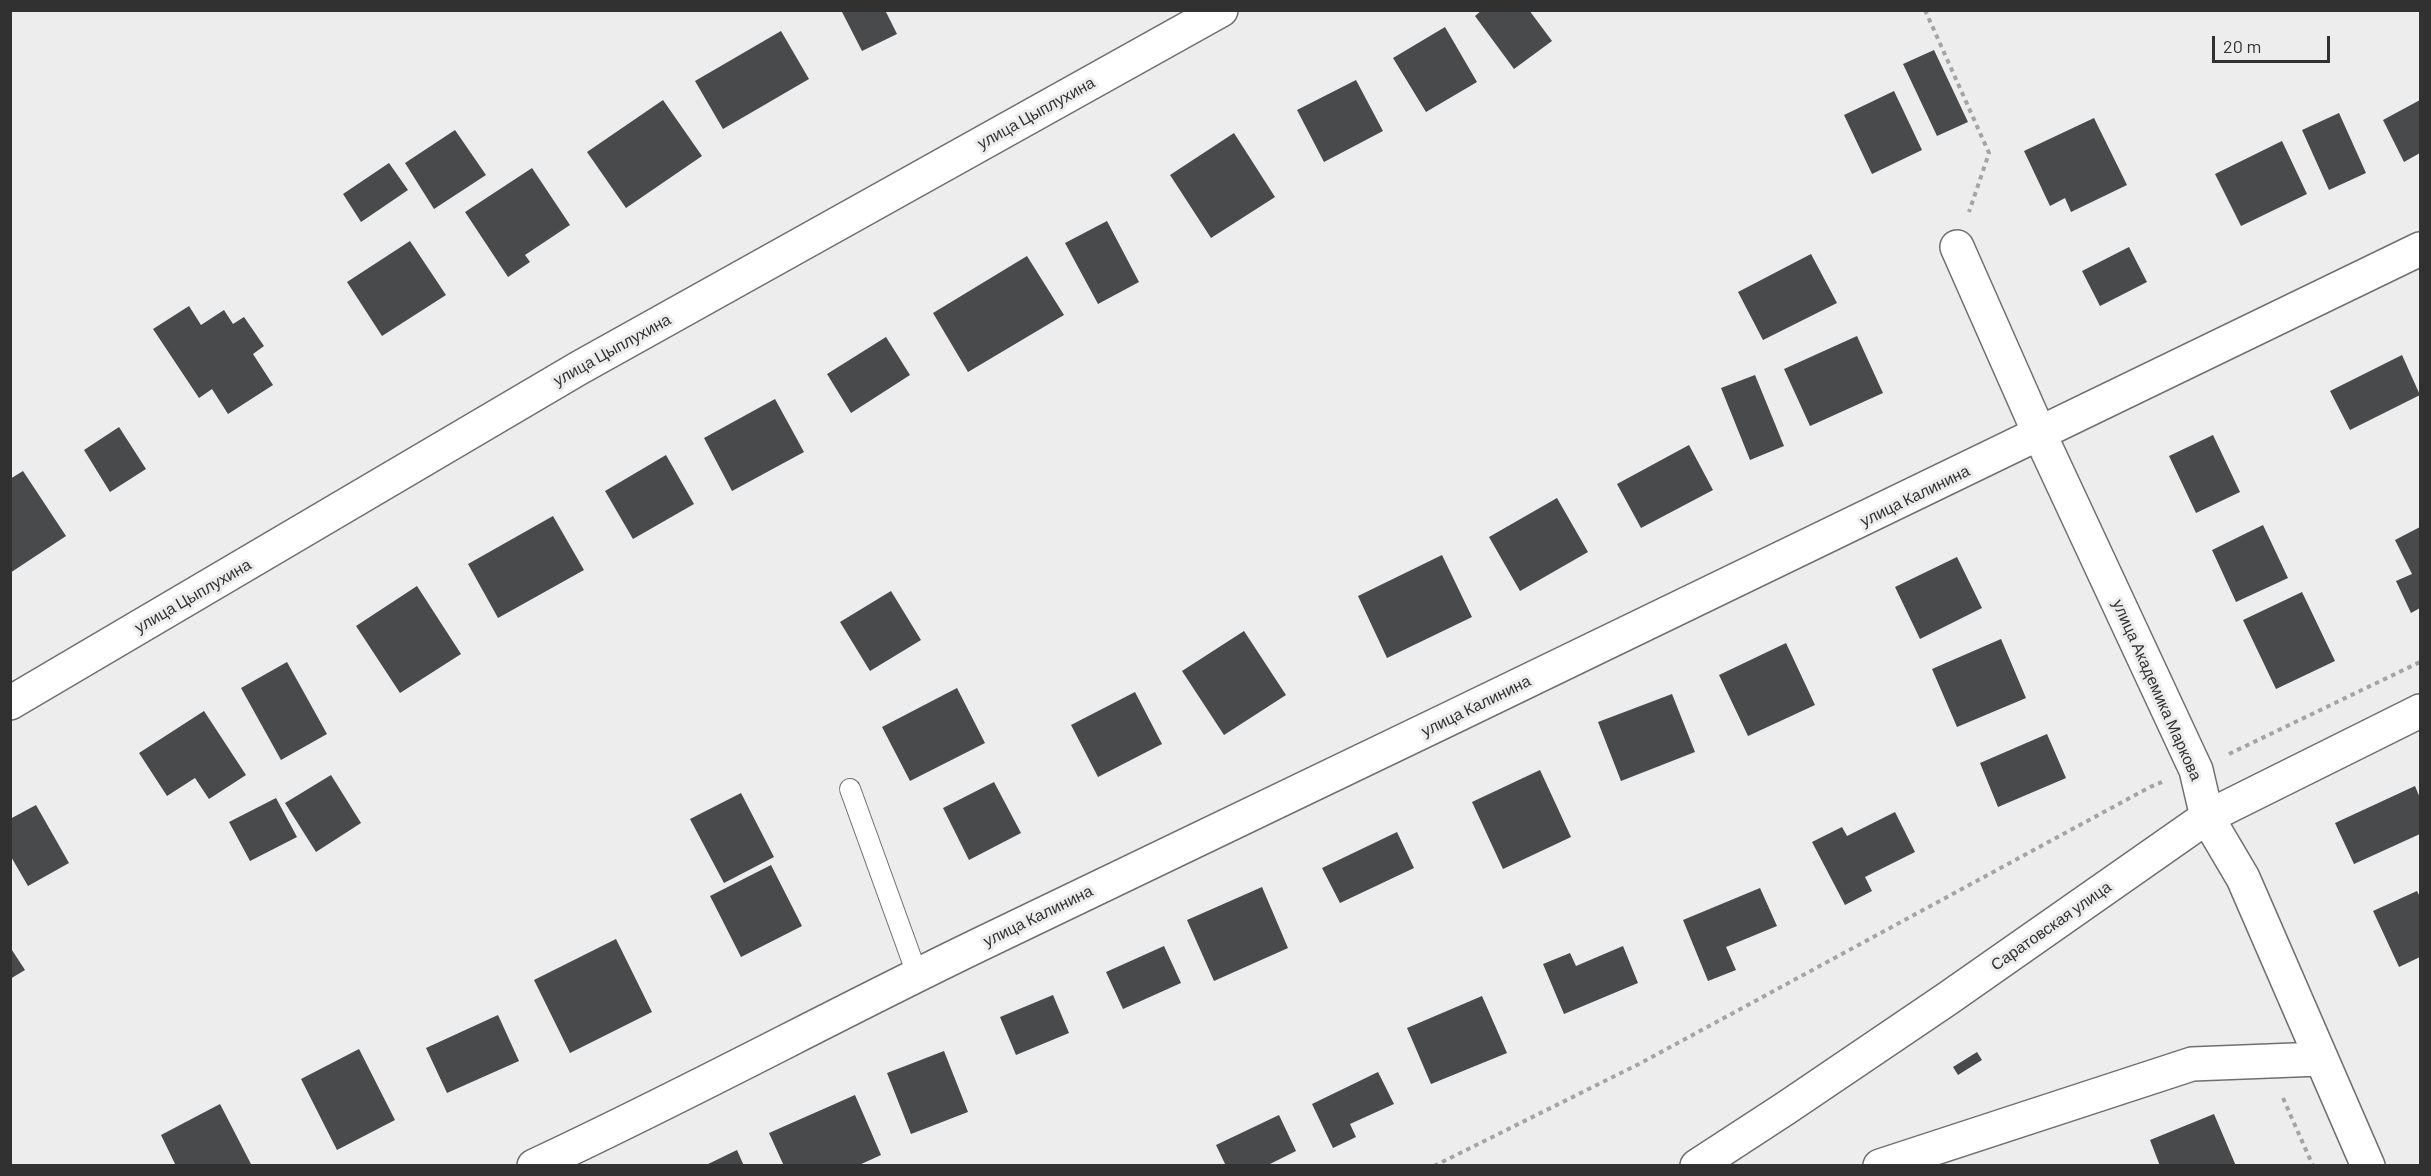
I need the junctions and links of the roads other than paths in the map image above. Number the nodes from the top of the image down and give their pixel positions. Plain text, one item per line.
1 (1221, 10) edge
2 (1958, 247) road end
3 (2421, 249) edge
4 (2040, 435) junction
5 (10, 703) edge
6 (2421, 711) edge
7 (850, 789) dead end
8 (2207, 817) junction
9 (917, 974) junction
10 (2320, 1059) junction
11 (534, 1166) edge
12 (1696, 1166) edge
13 (1880, 1166) edge
14 (2368, 1166) edge

1 - 5 street, улица Цыплухина
2 - 4 street, улица Академика Маркова
3 - 4 street, улица Калинина
4 - 8 street, улица Академика Маркова
4 - 9 street, улица Калинина
6 - 8 street, Саратовская улица
7 - 9 lane
8 - 10 street, улица Академика Маркова
8 - 12 street, Саратовская улица
9 - 11 street, улица Калинина
10 - 13 street
10 - 14 street, улица Академика Маркова

